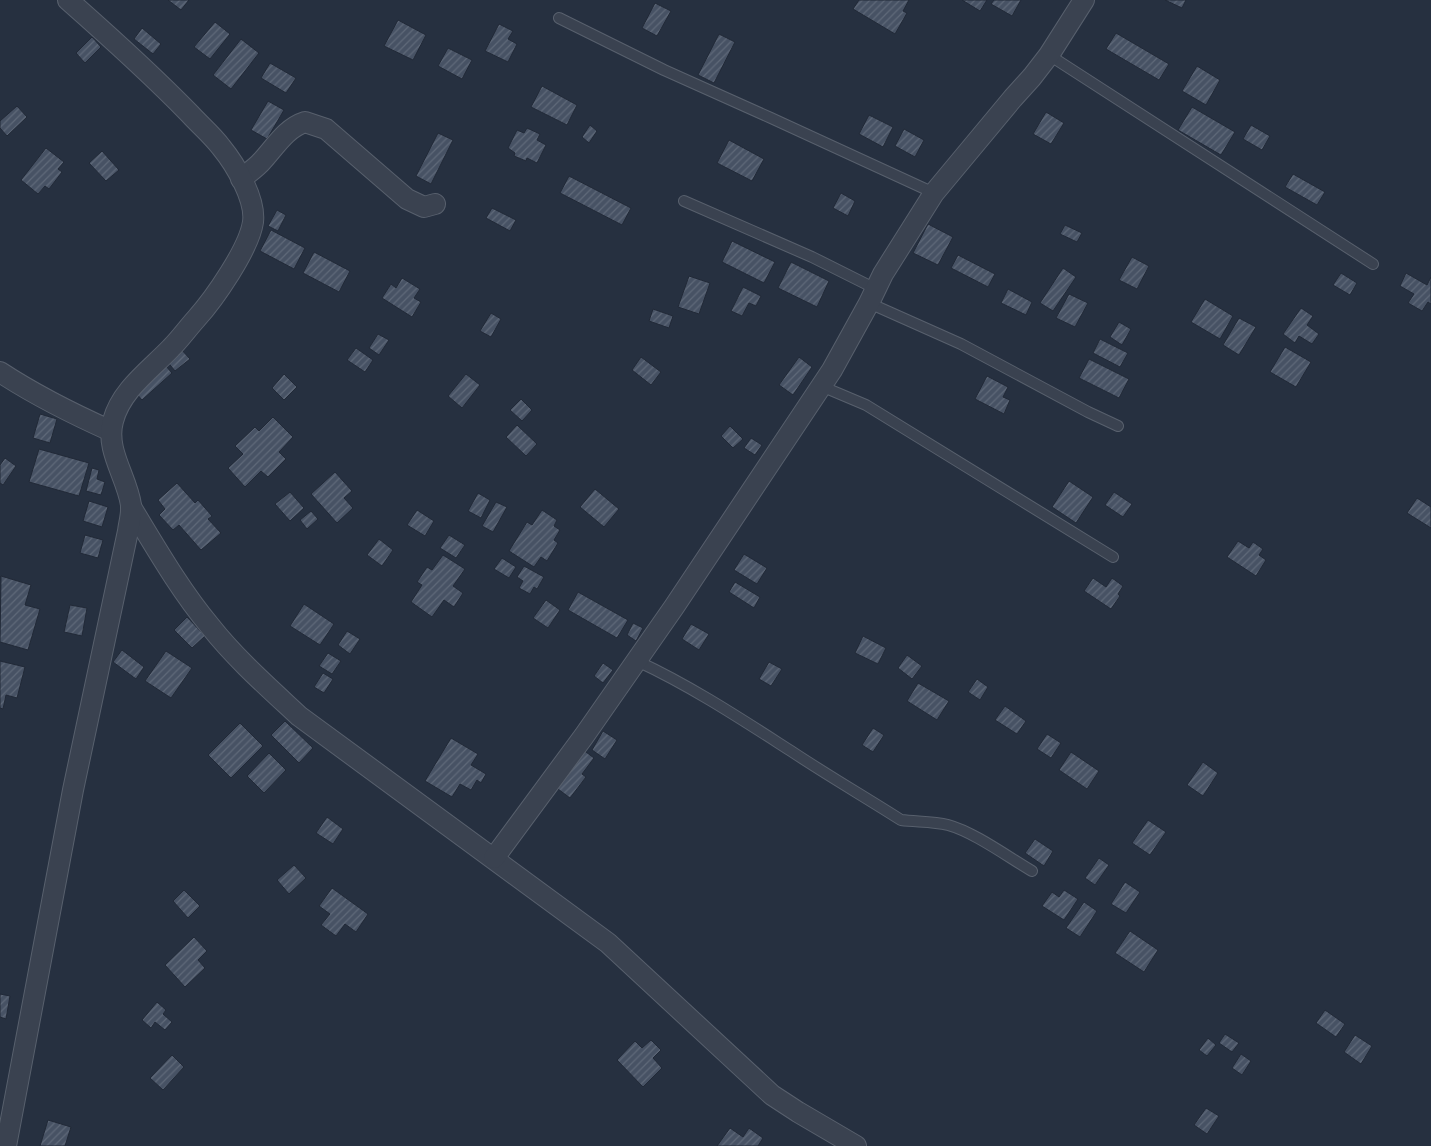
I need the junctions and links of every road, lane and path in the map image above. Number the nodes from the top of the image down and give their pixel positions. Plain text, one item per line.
1 (68, 0) edge
2 (1084, 0) edge
3 (559, 18) dead end
4 (1049, 55) junction
5 (241, 179) junction
6 (934, 193) junction
7 (684, 201) dead end
8 (435, 204) dead end
9 (1373, 264) dead end
10 (873, 296) junction
11 (0, 372) edge
12 (821, 386) junction
13 (1118, 426) dead end
14 (112, 431) junction
15 (131, 507) junction
16 (1113, 557) dead end
17 (637, 660) junction
18 (494, 858) junction
19 (1032, 871) dead end
20 (6, 1146) edge
21 (856, 1146) edge

1 - 5 street
2 - 4 street
3 - 6 lane
4 - 6 street
4 - 9 lane
5 - 8 street
5 - 14 street
6 - 10 street
7 - 10 lane
10 - 12 street
10 - 13 lane
11 - 14 street
12 - 16 lane
12 - 17 street
14 - 15 street
15 - 18 street
15 - 20 street
17 - 18 street
17 - 19 lane
18 - 21 street

